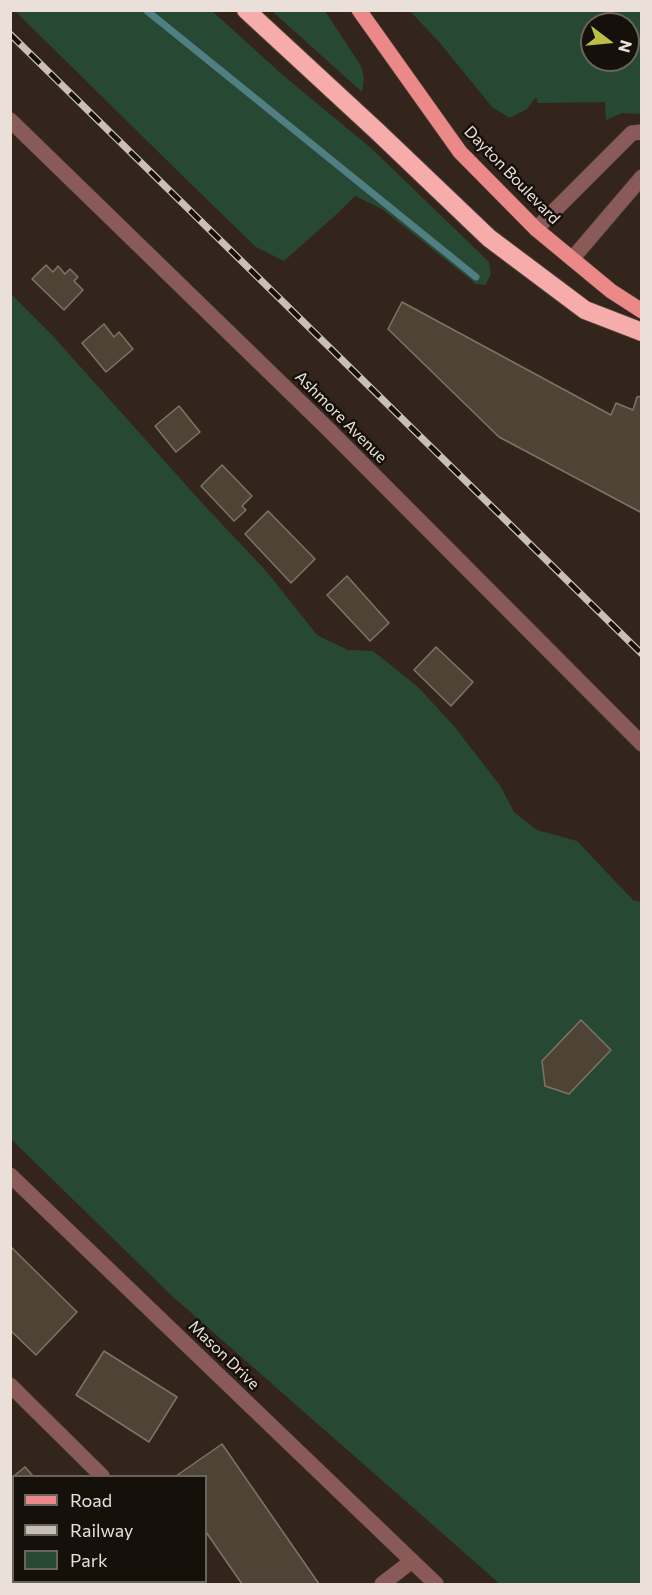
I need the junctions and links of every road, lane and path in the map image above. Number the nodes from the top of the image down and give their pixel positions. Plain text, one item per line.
1 (246, 10) edge
2 (359, 10) edge
3 (10, 120) edge
4 (642, 132) edge
5 (642, 177) edge
6 (536, 230) junction
7 (572, 259) junction
8 (642, 311) edge
9 (642, 332) edge
10 (642, 744) edge
11 (10, 1175) edge
12 (10, 1385) edge
13 (101, 1475) edge
14 (412, 1561) junction
15 (382, 1584) edge
16 (436, 1584) edge

1 - 9 highway
2 - 6 main road, Dayton Boulevard
3 - 10 street, Ashmore Avenue
4 - 6 street
5 - 7 street
6 - 7 main road, Dayton Boulevard
7 - 8 main road, Dayton Boulevard
11 - 14 street, Mason Drive
12 - 13 street
14 - 15 street
14 - 16 street, Mason Drive

